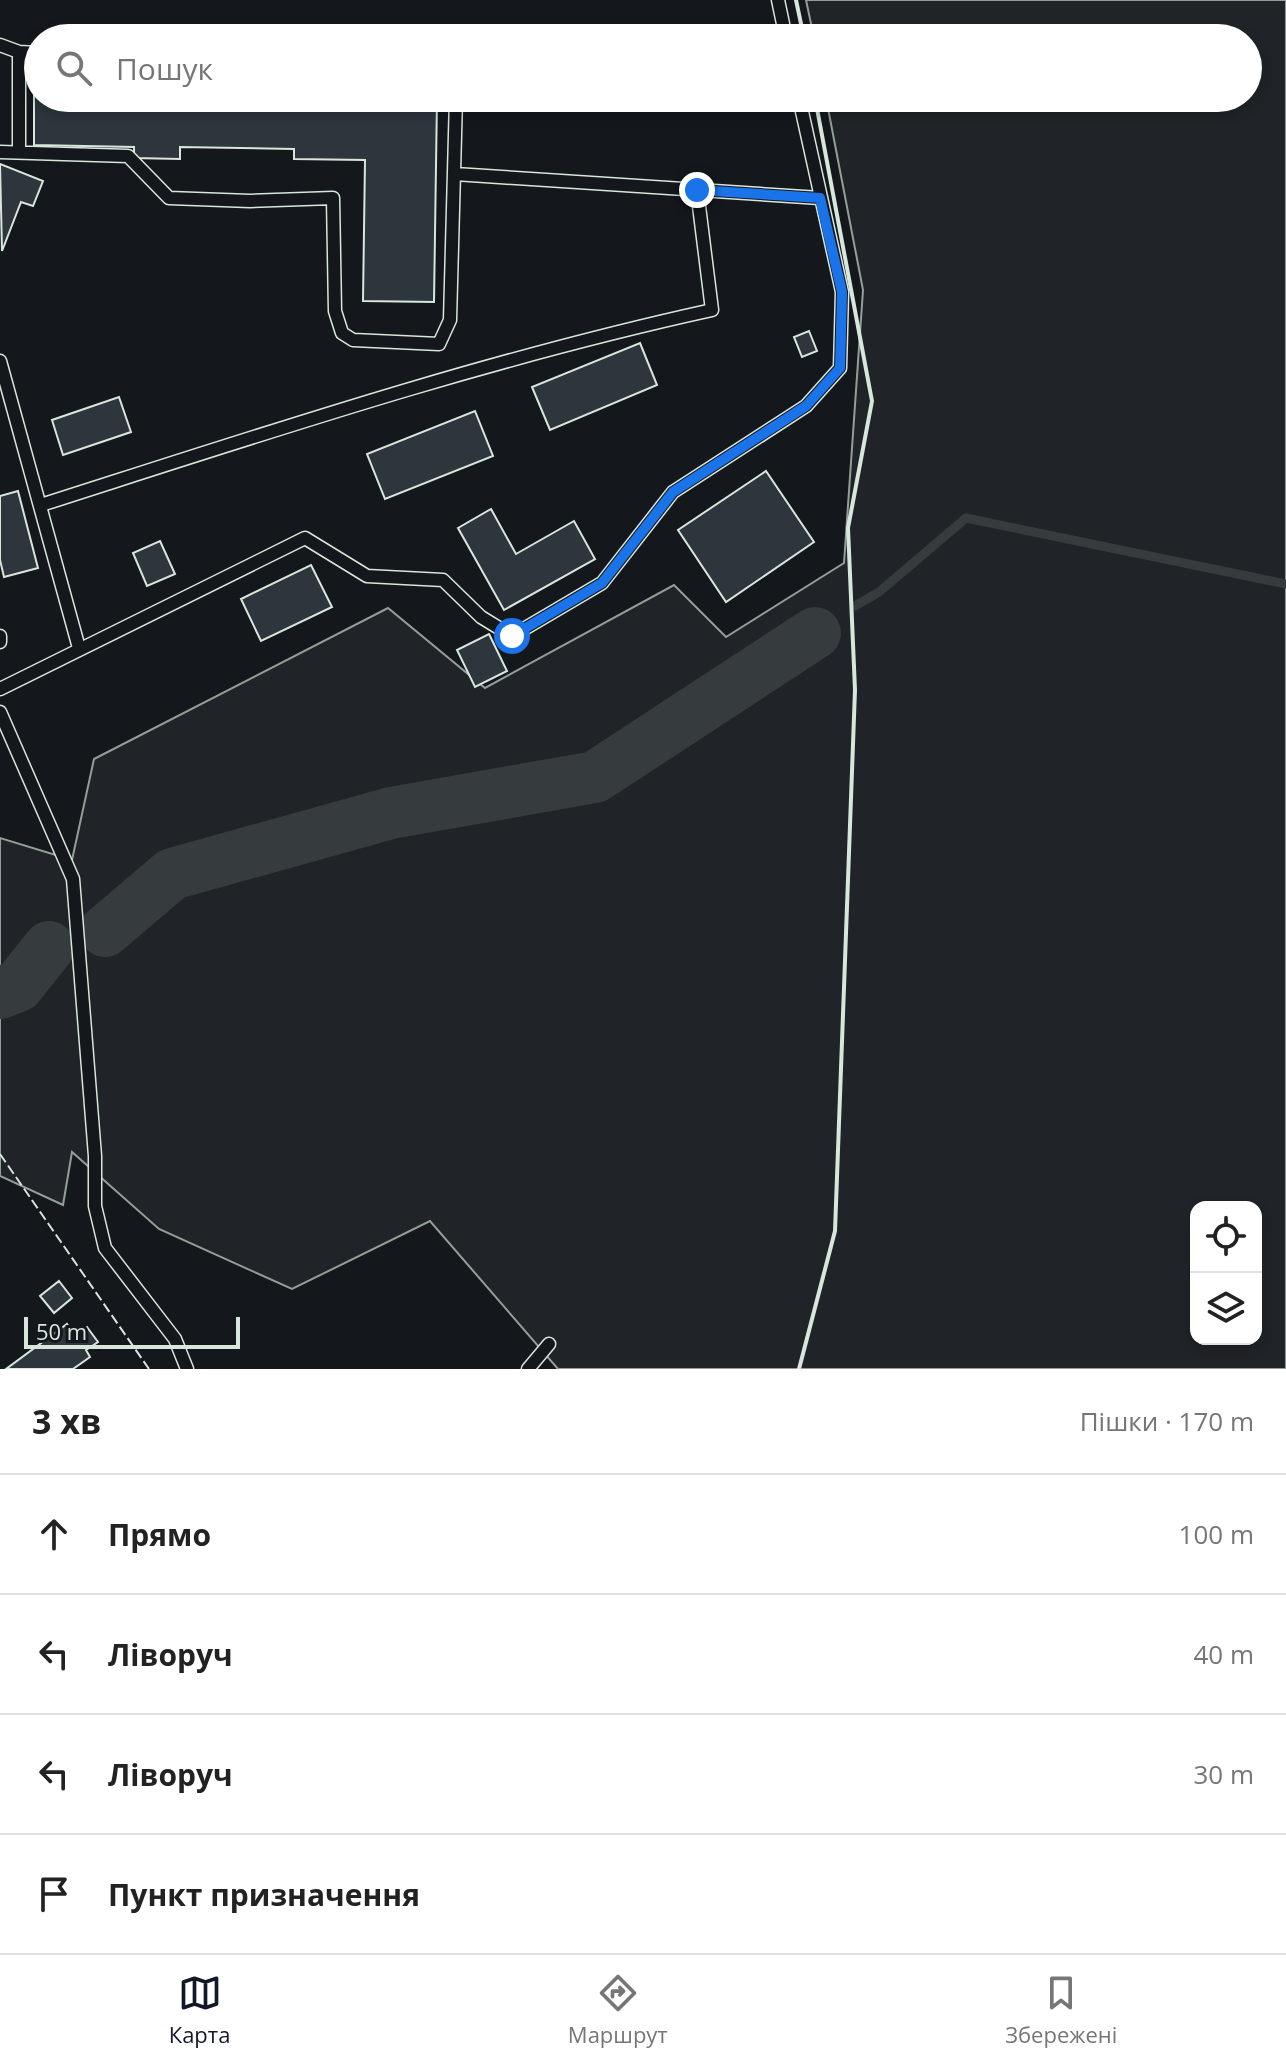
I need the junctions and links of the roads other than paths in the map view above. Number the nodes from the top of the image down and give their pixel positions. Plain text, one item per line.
1 (778, 0) edge
2 (783, 24) edge
3 (0, 45) edge
4 (19, 52) junction
5 (24, 52) edge
6 (456, 112) edge
7 (802, 112) edge
8 (0, 152) edge
9 (19, 152) junction
10 (455, 174) junction
11 (697, 190) junction
12 (820, 198) junction
13 (0, 361) edge
14 (41, 505) junction
15 (0, 636) edge
16 (0, 642) edge
17 (79, 648) junction
18 (0, 689) edge
19 (0, 712) edge
20 (549, 1344) dead end
21 (187, 1369) edge
22 (528, 1369) edge

1 - 2 lane
3 - 4 lane
4 - 5 lane
4 - 9 lane
6 - 10 lane
7 - 12 lane
8 - 9 lane
9 - 10 lane
10 - 11 lane
11 - 12 lane
11 - 14 lane
12 - 17 lane
13 - 14 lane
14 - 17 lane
15 - 16 lane
17 - 18 lane
19 - 21 lane
20 - 22 lane

